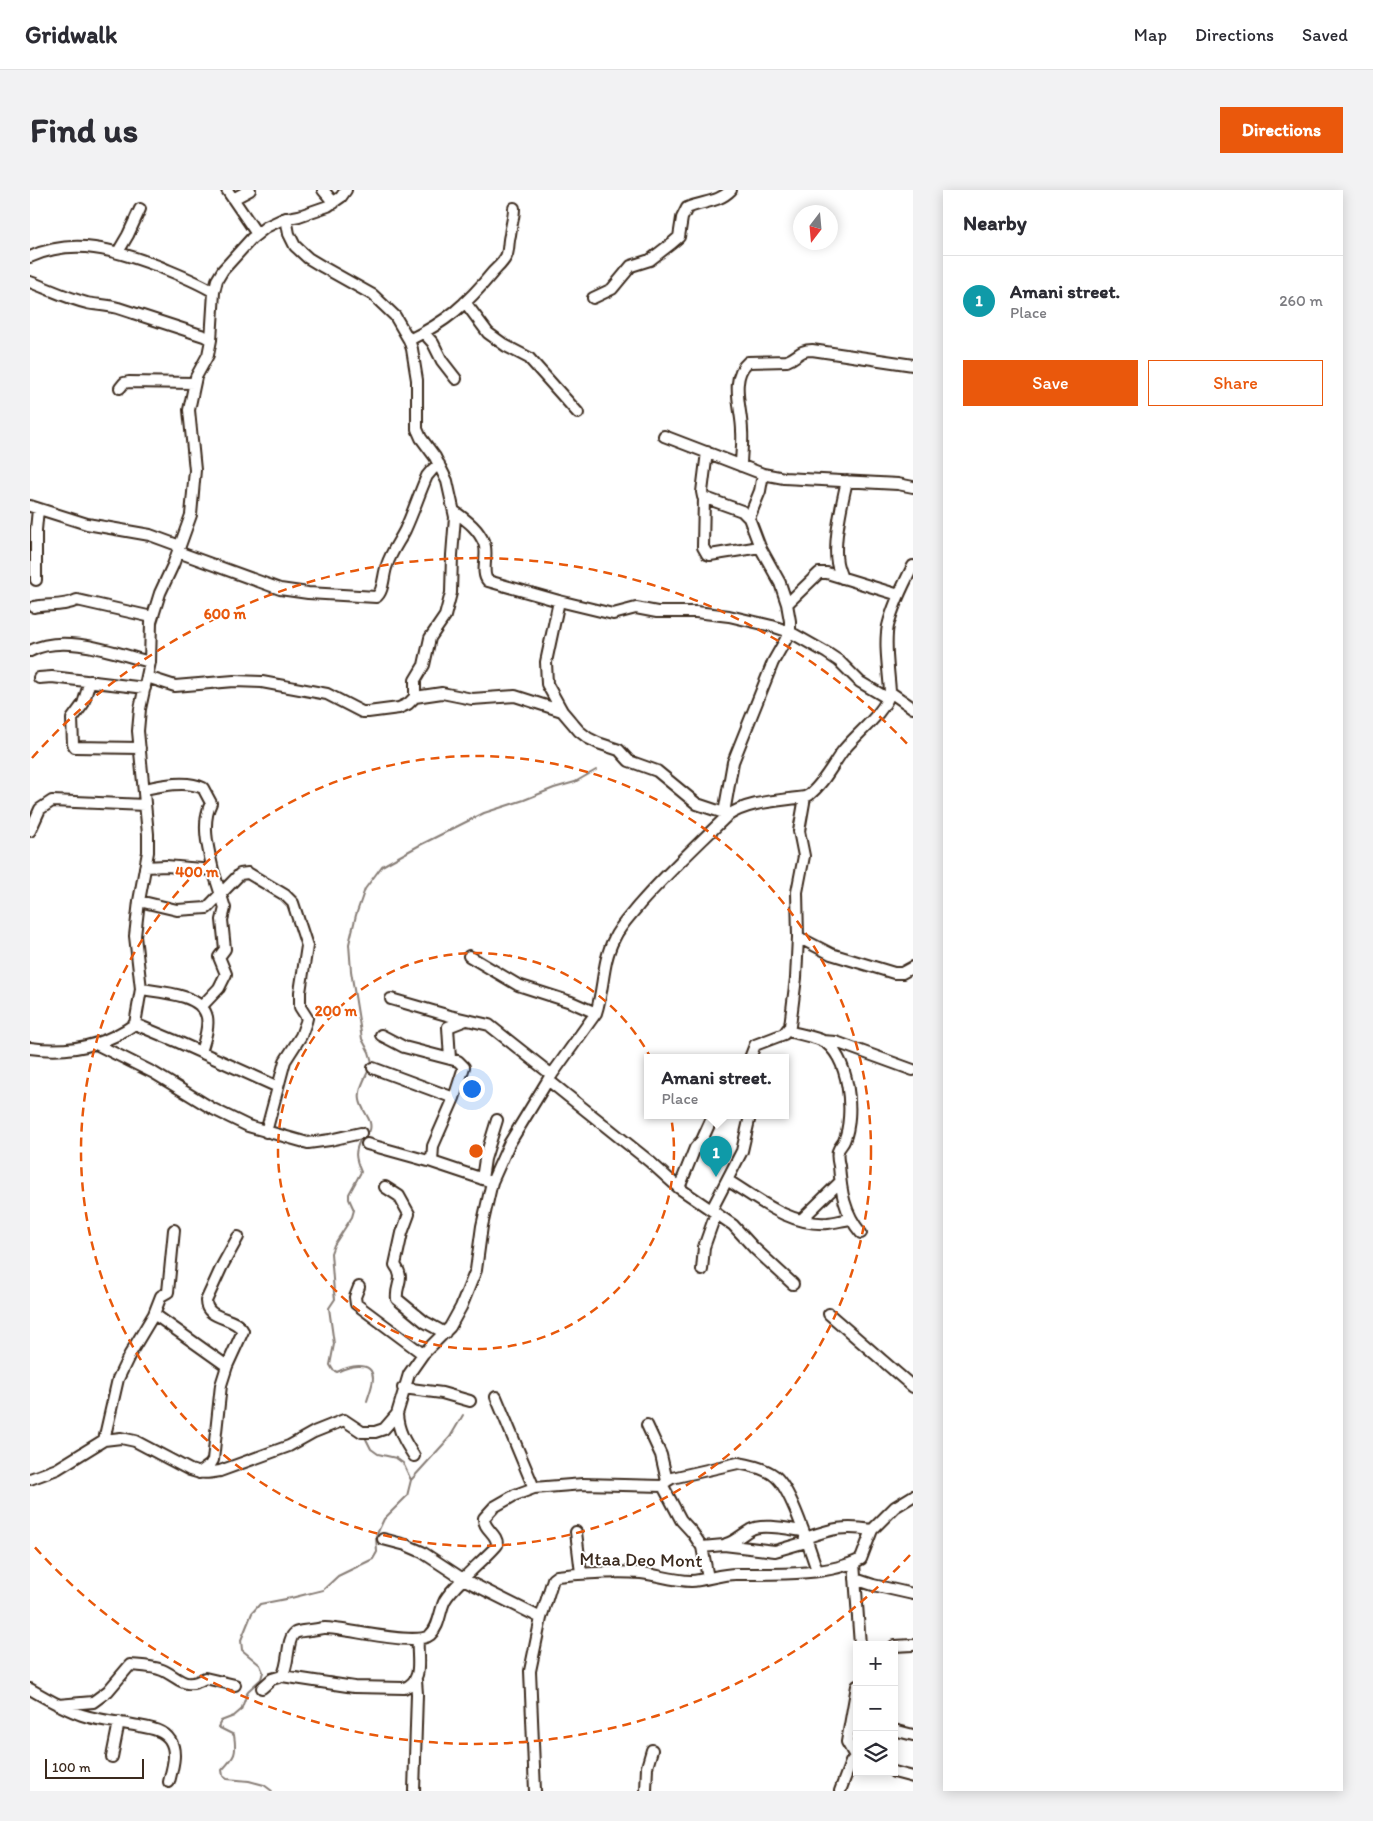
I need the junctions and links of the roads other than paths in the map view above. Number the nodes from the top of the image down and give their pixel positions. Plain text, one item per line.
1 (250, 190) edge
2 (323, 190) edge
3 (346, 190) edge
4 (731, 190) edge
5 (230, 194) edge
6 (334, 203) junction
7 (514, 208) dead end
8 (140, 209) dead end
9 (286, 218) junction
10 (257, 234) junction
11 (118, 252) junction
12 (30, 257) edge
13 (30, 282) edge
14 (214, 292) junction
15 (593, 298) dead end
16 (465, 302) junction
17 (424, 333) junction
18 (211, 340) junction
19 (409, 340) junction
20 (913, 365) edge
21 (456, 379) dead end
22 (194, 383) junction
23 (120, 388) dead end
24 (578, 413) dead end
25 (664, 436) dead end
26 (707, 452) junction
27 (439, 464) junction
28 (741, 466) junction
29 (763, 474) junction
30 (847, 481) junction
31 (913, 487) edge
32 (704, 498) junction
33 (34, 507) edge
34 (454, 511) junction
35 (749, 518) junction
36 (760, 547) junction
37 (179, 549) junction
38 (913, 566) edge
39 (842, 578) junction
40 (36, 580) dead end
41 (899, 595) junction
42 (559, 601) junction
43 (787, 604) junction
44 (34, 607) dead end
45 (152, 617) junction
46 (790, 632) junction
47 (30, 651) edge
48 (150, 662) junction
49 (39, 678) dead end
50 (90, 681) junction
51 (146, 683) junction
52 (889, 695) junction
53 (415, 697) junction
54 (913, 708) edge
55 (562, 711) junction
56 (140, 748) junction
57 (145, 789) junction
58 (805, 797) junction
59 (146, 805) junction
60 (725, 814) junction
61 (30, 831) edge
62 (144, 867) junction
63 (213, 870) junction
64 (220, 893) junction
65 (138, 901) junction
66 (798, 937) junction
67 (469, 956) dead end
68 (913, 967) edge
69 (141, 989) junction
70 (391, 999) dead end
71 (202, 1007) junction
72 (596, 1013) junction
73 (467, 1020) junction
74 (135, 1024) junction
75 (788, 1030) junction
76 (381, 1035) dead end
77 (30, 1038) edge
78 (822, 1041) junction
79 (96, 1044) junction
80 (30, 1048) edge
81 (43, 1050) junction
82 (201, 1052) junction
83 (752, 1054) edge
84 (450, 1059) junction
85 (373, 1068) dead end
86 (913, 1070) edge
87 (550, 1077) junction
88 (278, 1087) junction
89 (454, 1098) junction
90 (712, 1119) edge
91 (749, 1119) edge
92 (496, 1120) dead end
93 (266, 1132) junction
94 (361, 1133) dead end
95 (367, 1144) dead end
96 (432, 1162) junction
97 (727, 1180) junction
98 (487, 1181) junction
99 (840, 1182) junction
100 (385, 1186) dead end
101 (679, 1188) junction
102 (714, 1211) junction
103 (851, 1219) junction
104 (801, 1220) junction
105 (174, 1230) dead end
106 (861, 1233) dead end
107 (238, 1237) dead end
108 (702, 1270) dead end
109 (793, 1284) dead end
110 (359, 1287) dead end
111 (154, 1314) junction
112 (829, 1314) dead end
113 (444, 1333) junction
114 (422, 1354) junction
115 (227, 1366) junction
116 (913, 1387) edge
117 (403, 1388) junction
118 (496, 1397) dead end
119 (470, 1401) dead end
120 (397, 1414) junction
121 (647, 1425) dead end
122 (104, 1440) junction
123 (414, 1456) dead end
124 (199, 1473) junction
125 (30, 1479) edge
126 (665, 1484) junction
127 (534, 1488) junction
128 (913, 1496) edge
129 (872, 1530) junction
130 (576, 1532) dead end
131 (805, 1537) junction
132 (383, 1539) dead end
133 (724, 1545) junction
134 (702, 1546) junction
135 (854, 1563) junction
136 (817, 1570) junction
137 (581, 1573) junction
138 (708, 1578) junction
139 (463, 1579) junction
140 (856, 1579) junction
141 (913, 1594) edge
142 (541, 1618) junction
143 (418, 1639) junction
144 (860, 1641) edge
145 (913, 1645) edge
146 (898, 1646) edge
147 (282, 1676) junction
148 (416, 1680) junction
149 (235, 1685) dead end
150 (262, 1688) dead end
151 (30, 1689) edge
152 (58, 1705) junction
153 (853, 1718) edge
154 (119, 1722) junction
155 (898, 1731) edge
156 (913, 1735) edge
157 (652, 1750) dead end
158 (853, 1751) edge
159 (112, 1757) dead end
160 (853, 1763) edge
161 (898, 1773) edge
162 (913, 1777) edge
163 (169, 1782) dead end
164 (414, 1791) edge
165 (535, 1791) edge
166 (646, 1791) edge
167 (840, 1791) edge

1 - 5 street
2 - 6 street
3 - 6 street
4 - 15 street
5 - 10 street
6 - 9 street
7 - 16 street
8 - 11 street
9 - 10 street
9 - 19 street
10 - 14 street
11 - 12 street
11 - 14 street
13 - 18 street
14 - 18 street
16 - 17 street
16 - 24 street
17 - 19 street
17 - 21 street
18 - 22 street
19 - 27 street
20 - 28 street
22 - 23 street
22 - 37 street
25 - 26 street
26 - 28 street
26 - 32 street
27 - 34 street
27 - 37 street
28 - 29 street
29 - 30 street
29 - 35 street
30 - 31 street
30 - 39 street
32 - 35 street
32 - 36 street
33 - 37 street
33 - 40 street
34 - 42 street
34 - 53 street
35 - 36 street
36 - 43 street
37 - 45 street
38 - 41 street
39 - 41 street
39 - 43 street
41 - 52 street
42 - 46 street
42 - 55 street
43 - 46 street
44 - 45 street
45 - 48 street
46 - 52 street
46 - 60 street
47 - 48 street
48 - 51 street
49 - 50 street
50 - 51 street
50 - 56 street
51 - 53 street
51 - 56 street
52 - 54 street
52 - 58 street
53 - 55 street
55 - 60 street
56 - 57 street
57 - 59 street
57 - 63 street
58 - 60 street
58 - 66 street
59 - 61 street
59 - 62 street
60 - 72 street
62 - 63 street
62 - 65 street
63 - 64 street
64 - 65 street
64 - 71 street
64 - 88 street
65 - 69 street
66 - 68 street
66 - 75 street
67 - 72 street
69 - 71 street
69 - 74 street
70 - 73 street
71 - 82 street
72 - 87 street
73 - 84 street
73 - 87 street
74 - 79 street
74 - 82 street
75 - 78 street
75 - 83 street
76 - 84 street
77 - 81 street
78 - 86 street
78 - 99 street
79 - 81 street
79 - 93 street
80 - 81 street
82 - 88 street
84 - 89 street
85 - 89 street
87 - 98 street
87 - 101 street
88 - 93 street
89 - 96 street
90 - 101 street
91 - 97 street
92 - 98 street
93 - 94 street
95 - 96 street
96 - 98 street
97 - 102 street
97 - 104 street
98 - 113 street
99 - 103 street
99 - 104 street
100 - 113 street
101 - 102 street
102 - 108 street
102 - 109 street
103 - 104 street
103 - 106 street
105 - 111 street
107 - 115 street
110 - 114 street
111 - 115 street
111 - 122 street
112 - 116 street
113 - 114 street
114 - 117 street
115 - 124 street
117 - 119 street
117 - 120 street
118 - 127 street
120 - 123 street
120 - 124 street
121 - 126 street
122 - 124 street
122 - 125 street
126 - 127 street
126 - 131 street
126 - 134 street
127 - 139 street
128 - 129 street
129 - 131 street
129 - 135 street
130 - 137 street
131 - 133 street
131 - 133 street
131 - 136 street
132 - 139 street
133 - 134 street
134 - 138 street
135 - 136 street, Mtaa Deo Mont
135 - 140 street
136 - 138 street, Mtaa Deo Mont
137 - 138 street, Mtaa Deo Mont
137 - 142 street, Mtaa Deo Mont
139 - 142 street
139 - 143 street
140 - 141 street
140 - 144 street
142 - 165 street, Mtaa Deo Mont
143 - 147 street
143 - 148 street
145 - 146 street
147 - 148 street
147 - 150 street
148 - 164 street
149 - 152 street
151 - 152 street
152 - 154 street
153 - 158 street
154 - 159 street
154 - 163 street
155 - 156 street
157 - 166 street
160 - 167 street
161 - 162 street

